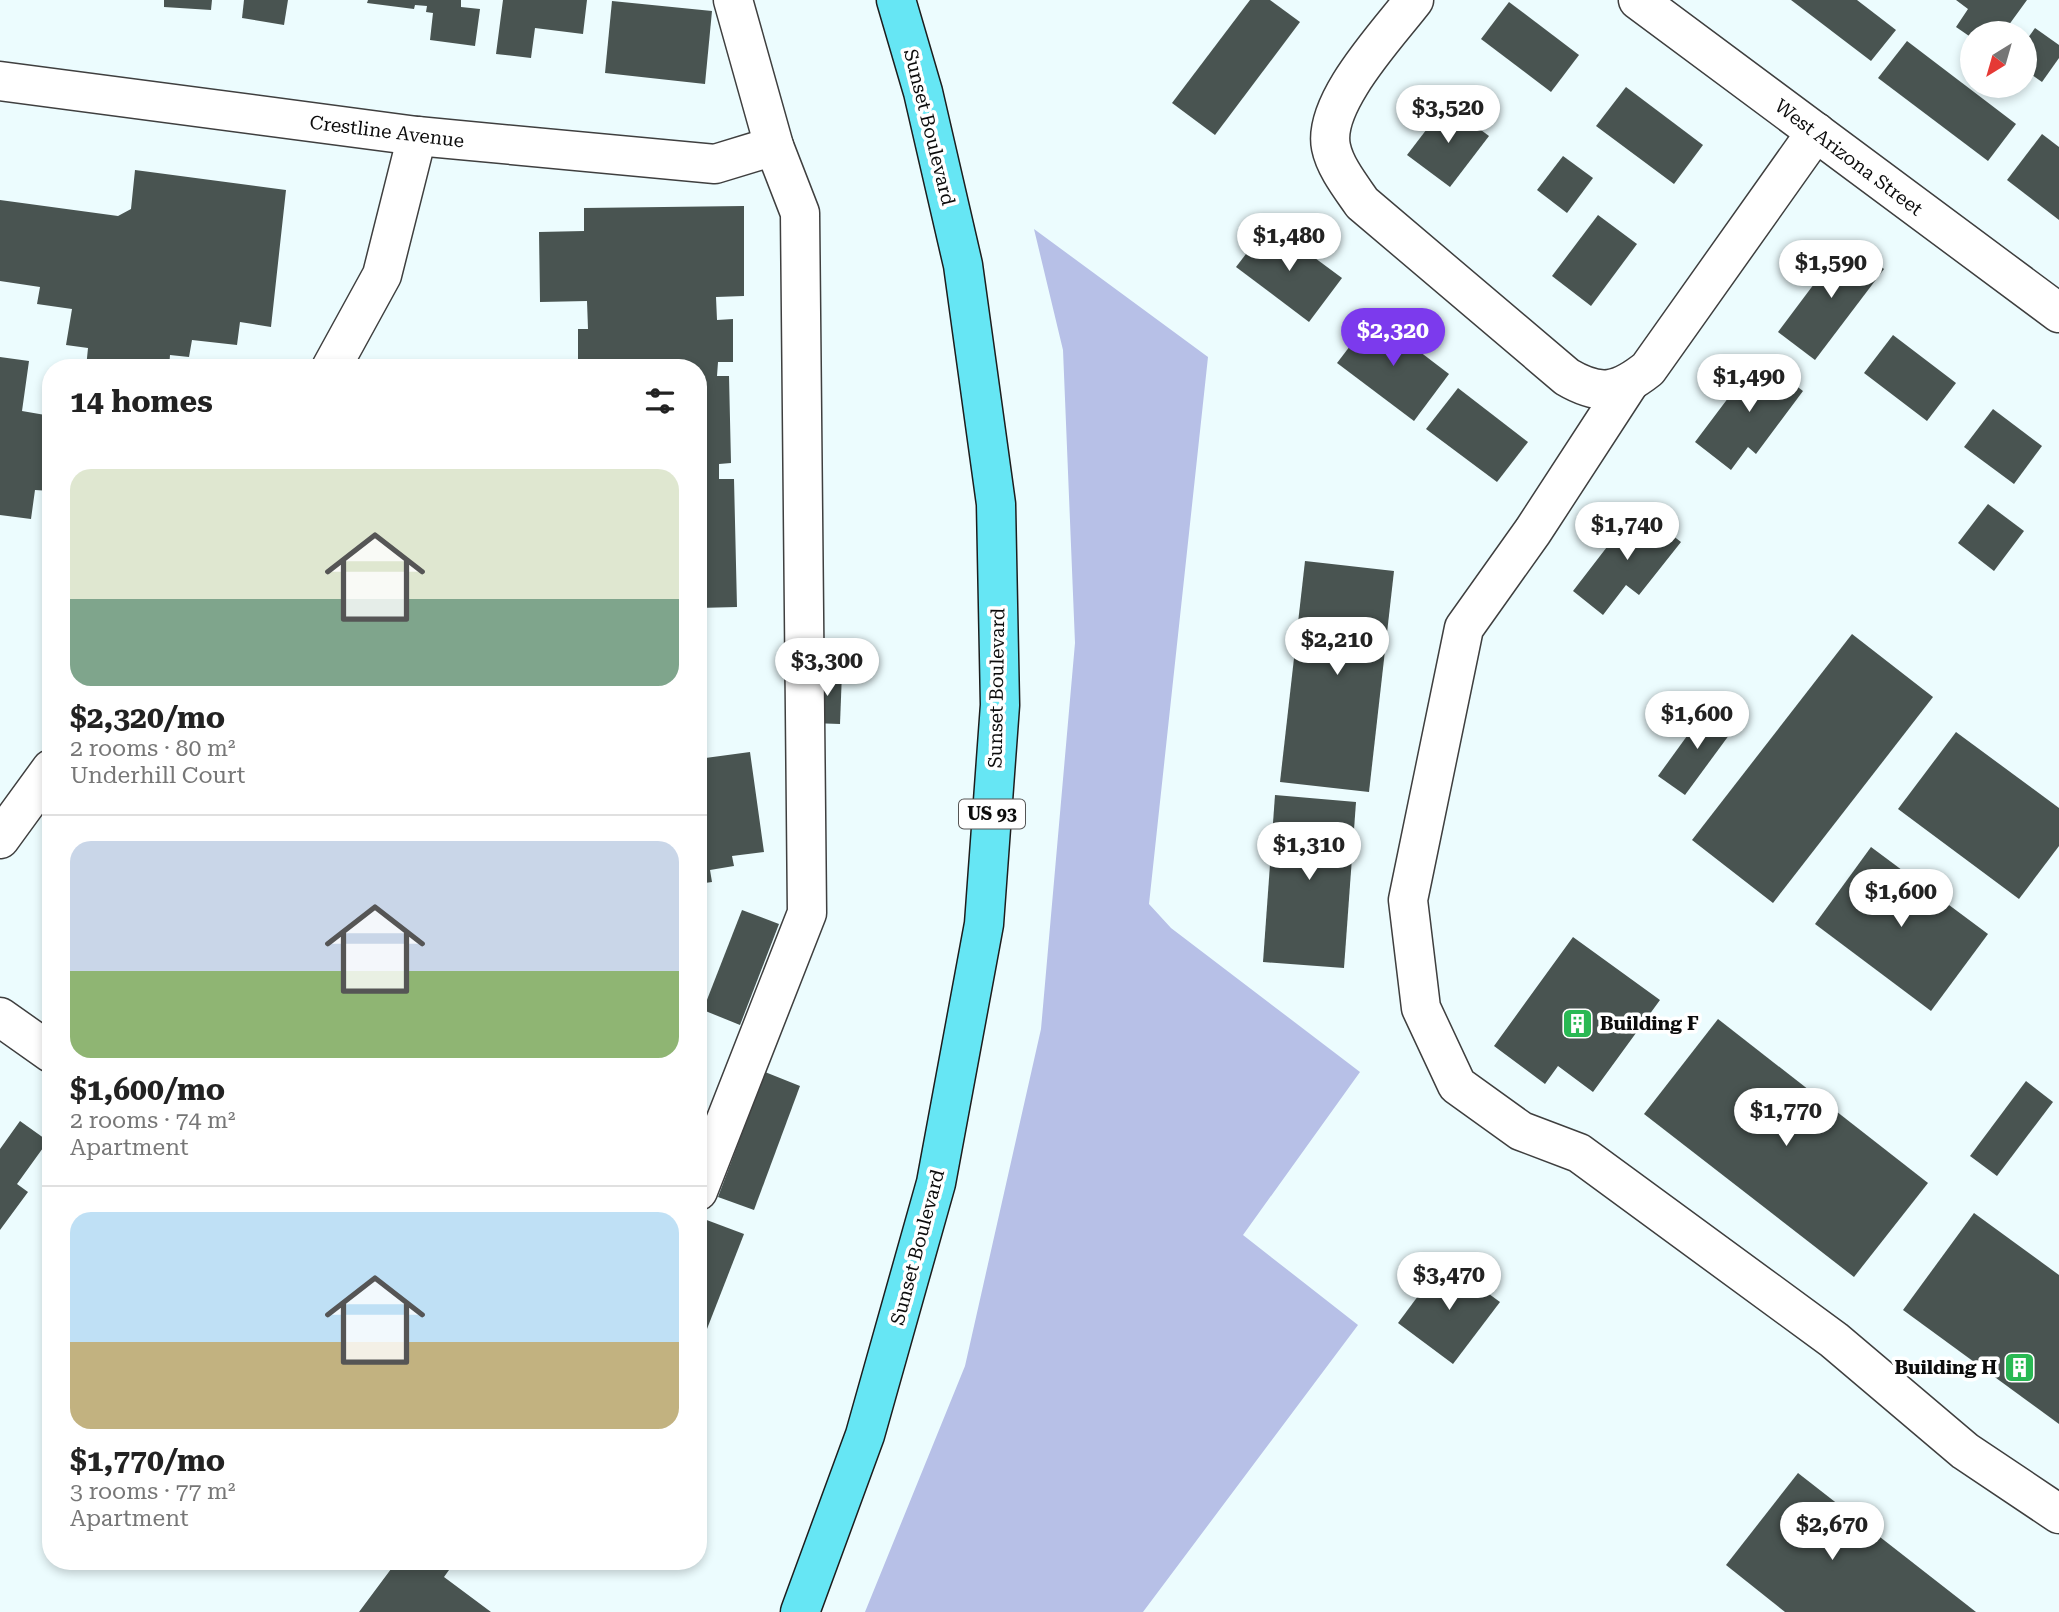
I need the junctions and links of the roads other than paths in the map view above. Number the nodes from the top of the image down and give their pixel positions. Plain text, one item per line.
1 (733, 0) edge
2 (897, 0) edge
3 (1414, 0) edge
4 (1638, 0) edge
5 (0, 81) edge
6 (1815, 132) junction
7 (417, 136) junction
8 (774, 146) junction
9 (2059, 313) edge
10 (336, 359) edge
11 (1628, 385) junction
12 (42, 781) edge
13 (0, 839) edge
14 (0, 1017) edge
15 (42, 1047) edge
16 (707, 1168) edge
17 (2059, 1514) edge
18 (800, 1612) edge

1 - 8 street
2 - 18 main road, Sunset Boulevard / US 93
3 - 11 street
4 - 6 street, West Arizona Street
5 - 7 street, Crestline Avenue
6 - 9 street, West Arizona Street
6 - 11 street
7 - 8 street, Crestline Avenue
7 - 10 street
8 - 16 street
11 - 17 street
12 - 13 street
14 - 15 street

